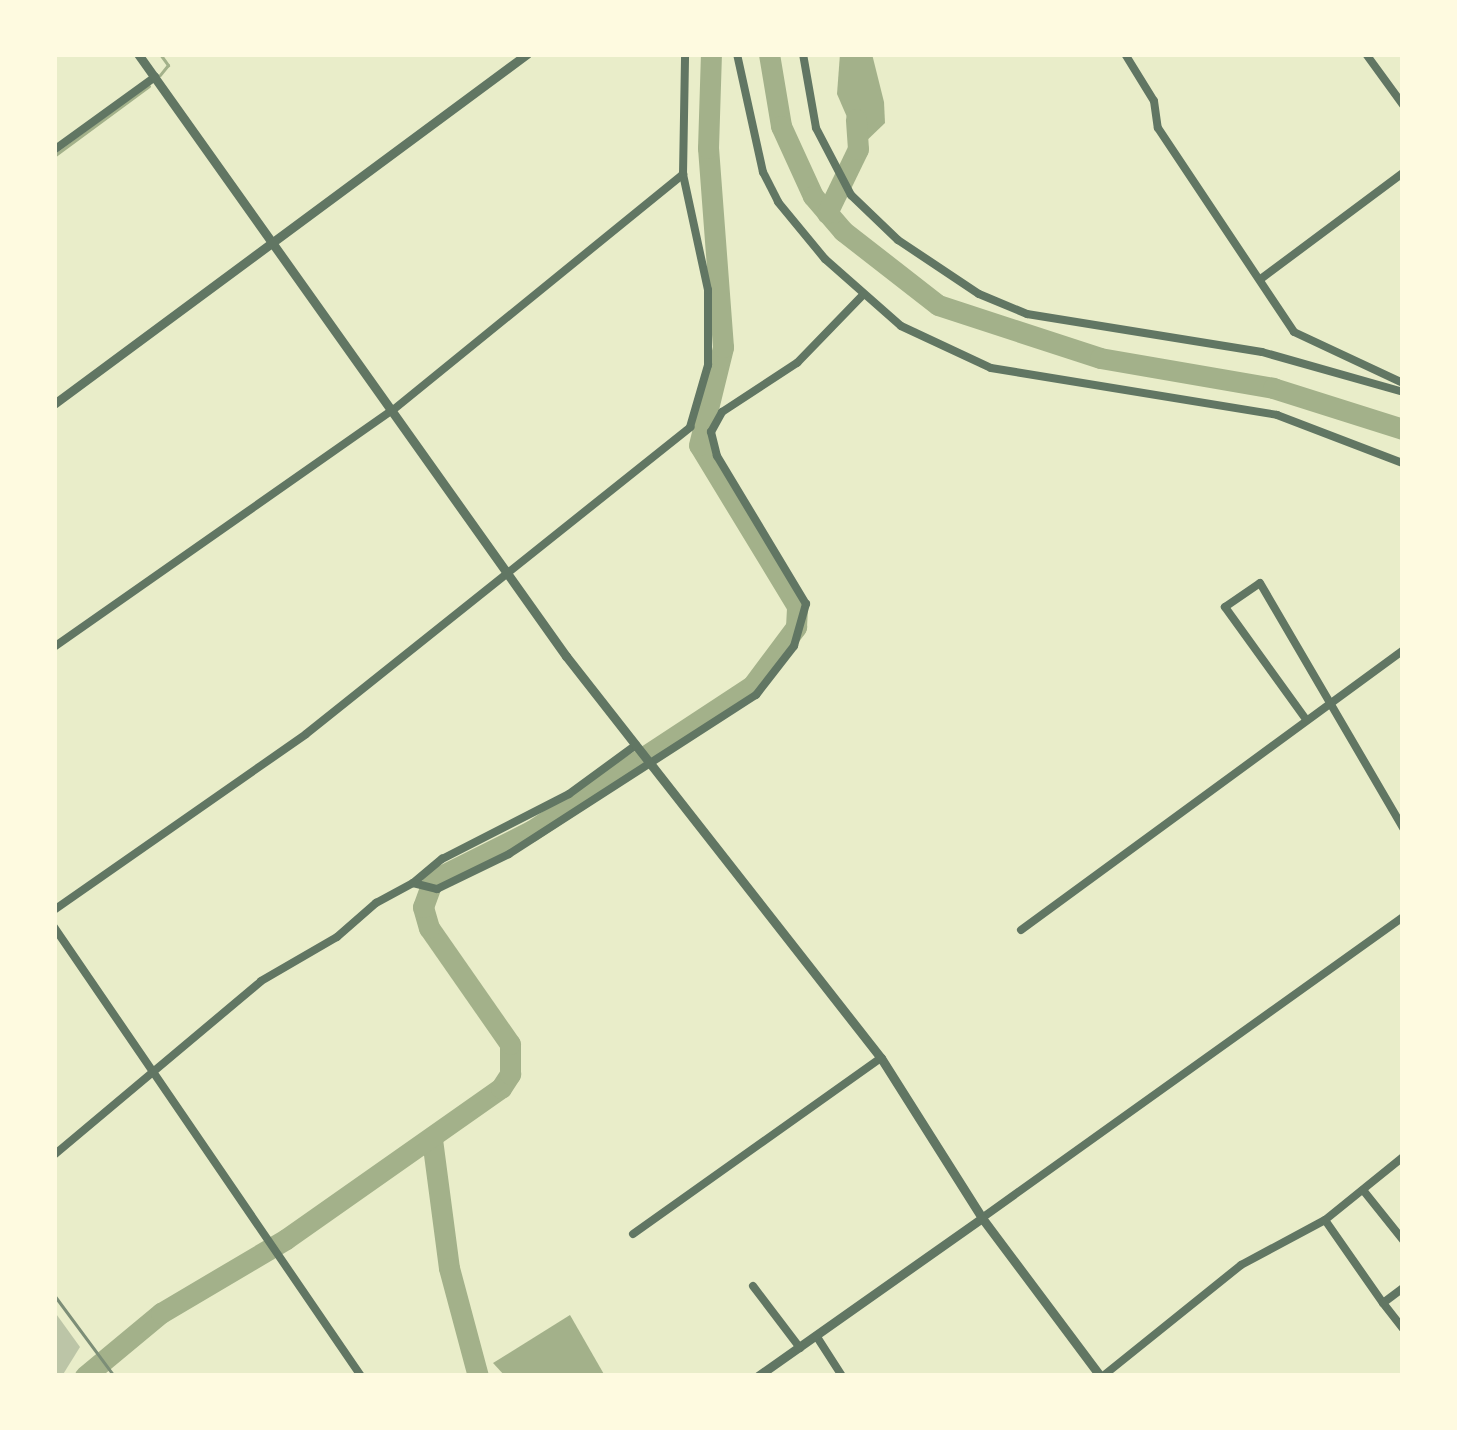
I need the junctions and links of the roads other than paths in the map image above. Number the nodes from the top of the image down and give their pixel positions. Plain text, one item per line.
1 (138, 54) edge
2 (526, 54) edge
3 (685, 54) edge
4 (737, 54) edge
5 (802, 54) edge
6 (1125, 54) edge
7 (1366, 54) edge
8 (154, 77) junction
9 (1403, 105) edge
10 (54, 150) edge
11 (1403, 173) edge
12 (683, 174) junction
13 (270, 238) junction
14 (1262, 278) junction
15 (862, 295) junction
16 (1403, 388) edge
17 (54, 404) edge
18 (699, 409) junction
19 (393, 410) junction
20 (719, 412) junction
21 (1403, 463) edge
22 (505, 569) junction
23 (54, 646) edge
24 (1403, 650) edge
25 (1329, 702) junction
26 (1306, 718) junction
27 (636, 745) junction
28 (650, 762) junction
29 (1400, 816) edge
30 (1403, 828) edge
31 (415, 885) junction
32 (54, 910) edge
33 (1403, 917) edge
34 (54, 927) edge
35 (1021, 930) dead end
36 (881, 1058) junction
37 (153, 1077) junction
38 (54, 1154) edge
39 (1403, 1157) edge
40 (1363, 1190) junction
41 (982, 1218) junction
42 (1324, 1220) junction
43 (632, 1234) dead end
44 (1403, 1240) edge
45 (753, 1286) dead end
46 (1403, 1288) edge
47 (1383, 1303) junction
48 (1403, 1330) edge
49 (818, 1337) junction
50 (801, 1349) junction
51 (361, 1376) edge
52 (758, 1376) edge
53 (842, 1376) edge
54 (1102, 1376) edge

1 - 8 street
2 - 13 street
3 - 12 street
4 - 15 street
5 - 16 street
6 - 14 street
7 - 9 street
8 - 10 street
8 - 13 street
11 - 14 street
12 - 18 street
12 - 19 street
13 - 17 street
13 - 19 street
14 - 16 street
15 - 20 street
15 - 21 street
18 - 20 street
18 - 22 street
19 - 22 street
19 - 23 street
20 - 28 street
22 - 27 street
22 - 32 street
24 - 25 street
25 - 26 street
25 - 26 street
25 - 29 street
26 - 35 street
27 - 28 street
27 - 31 street
28 - 31 street
28 - 36 street
29 - 30 street
31 - 37 street
33 - 41 street
34 - 37 street
36 - 41 street
36 - 43 street
37 - 38 street
37 - 51 street
39 - 40 street
40 - 42 street
40 - 44 street
41 - 49 street
41 - 54 street
42 - 47 street
42 - 54 street
45 - 50 street
46 - 47 street
47 - 48 street
49 - 50 street
49 - 53 street
50 - 52 street

